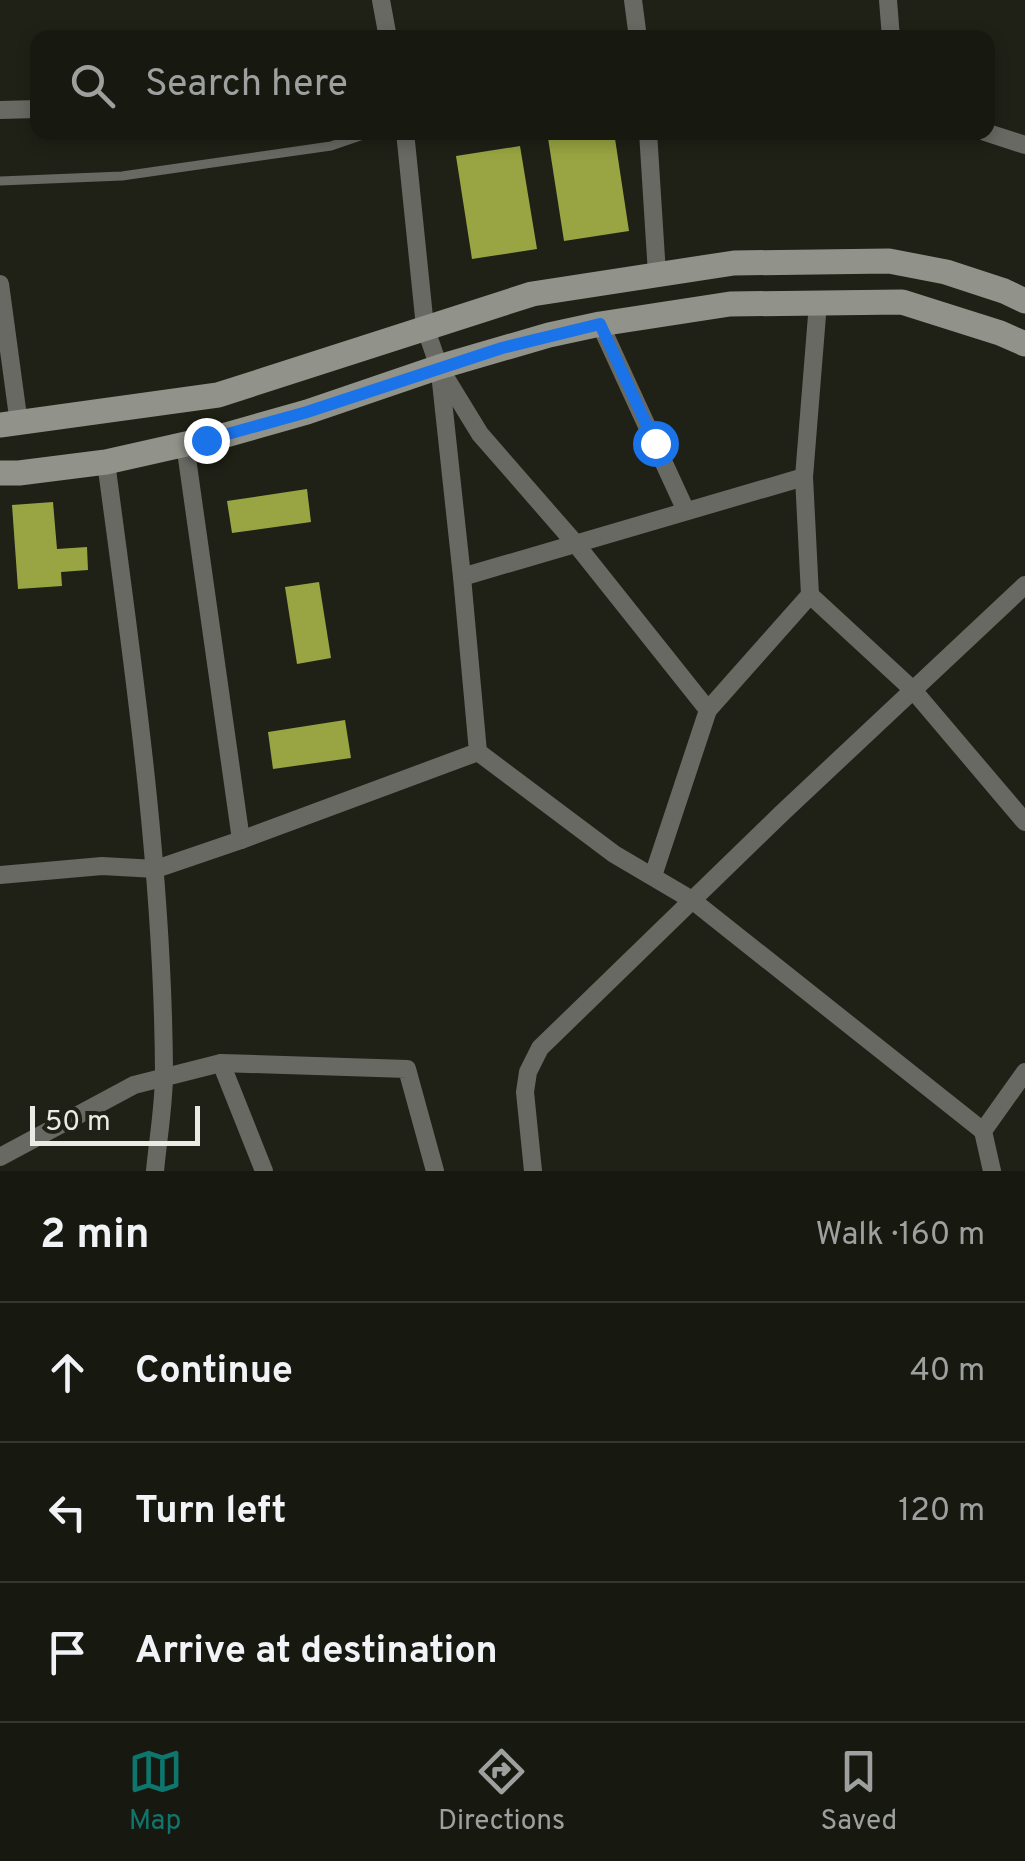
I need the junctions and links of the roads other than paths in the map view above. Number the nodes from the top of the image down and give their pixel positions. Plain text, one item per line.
1 (380, 0) edge
2 (633, 0) edge
3 (888, 0) edge
4 (386, 30) edge
5 (637, 30) edge
6 (890, 30) edge
7 (30, 109) edge
8 (0, 110) edge
9 (995, 135) edge
10 (349, 140) edge
11 (407, 140) edge
12 (649, 140) edge
13 (1025, 144) edge
14 (0, 181) edge
15 (657, 274) junction
16 (0, 284) edge
17 (1025, 301) edge
18 (818, 303) junction
19 (600, 324) junction
20 (425, 327) junction
21 (1025, 344) edge
22 (439, 367) junction
23 (10, 425) edge
24 (185, 444) junction
25 (106, 462) junction
26 (0, 473) edge
27 (804, 477) junction
28 (686, 511) junction
29 (575, 543) junction
30 (462, 577) junction
31 (1025, 585) edge
32 (810, 595) junction
33 (913, 690) junction
34 (708, 710) junction
35 (478, 752) junction
36 (1025, 822) edge
37 (241, 840) junction
38 (156, 869) junction
39 (0, 876) edge
40 (653, 876) junction
41 (692, 900) junction
42 (221, 1063) junction
43 (1025, 1072) edge
44 (164, 1076) junction
45 (983, 1131) junction
46 (0, 1157) edge
47 (155, 1171) edge
48 (264, 1171) edge
49 (435, 1171) edge
50 (533, 1171) edge
51 (992, 1171) edge

1 - 4 street
2 - 5 street
3 - 6 street
7 - 8 street
9 - 13 street
10 - 14 lane
11 - 20 street
12 - 15 street
15 - 17 street
15 - 20 street
16 - 23 street
18 - 19 street
18 - 21 street
18 - 27 street
19 - 22 street
19 - 28 street
20 - 22 street
20 - 23 street
22 - 24 street
22 - 29 street
22 - 30 street
24 - 25 street
24 - 37 street
25 - 26 street
25 - 38 street
27 - 28 street
27 - 32 street
28 - 29 street
29 - 30 street
29 - 34 street
30 - 35 street
31 - 33 street
32 - 33 street
32 - 34 street
33 - 36 street
33 - 41 street
34 - 40 street
35 - 37 street
35 - 40 street
37 - 38 street
38 - 39 street
38 - 44 street
40 - 41 street
41 - 45 street
41 - 50 street
42 - 44 street
42 - 48 street
42 - 49 street
43 - 45 street
44 - 46 street
44 - 47 street
45 - 51 street

